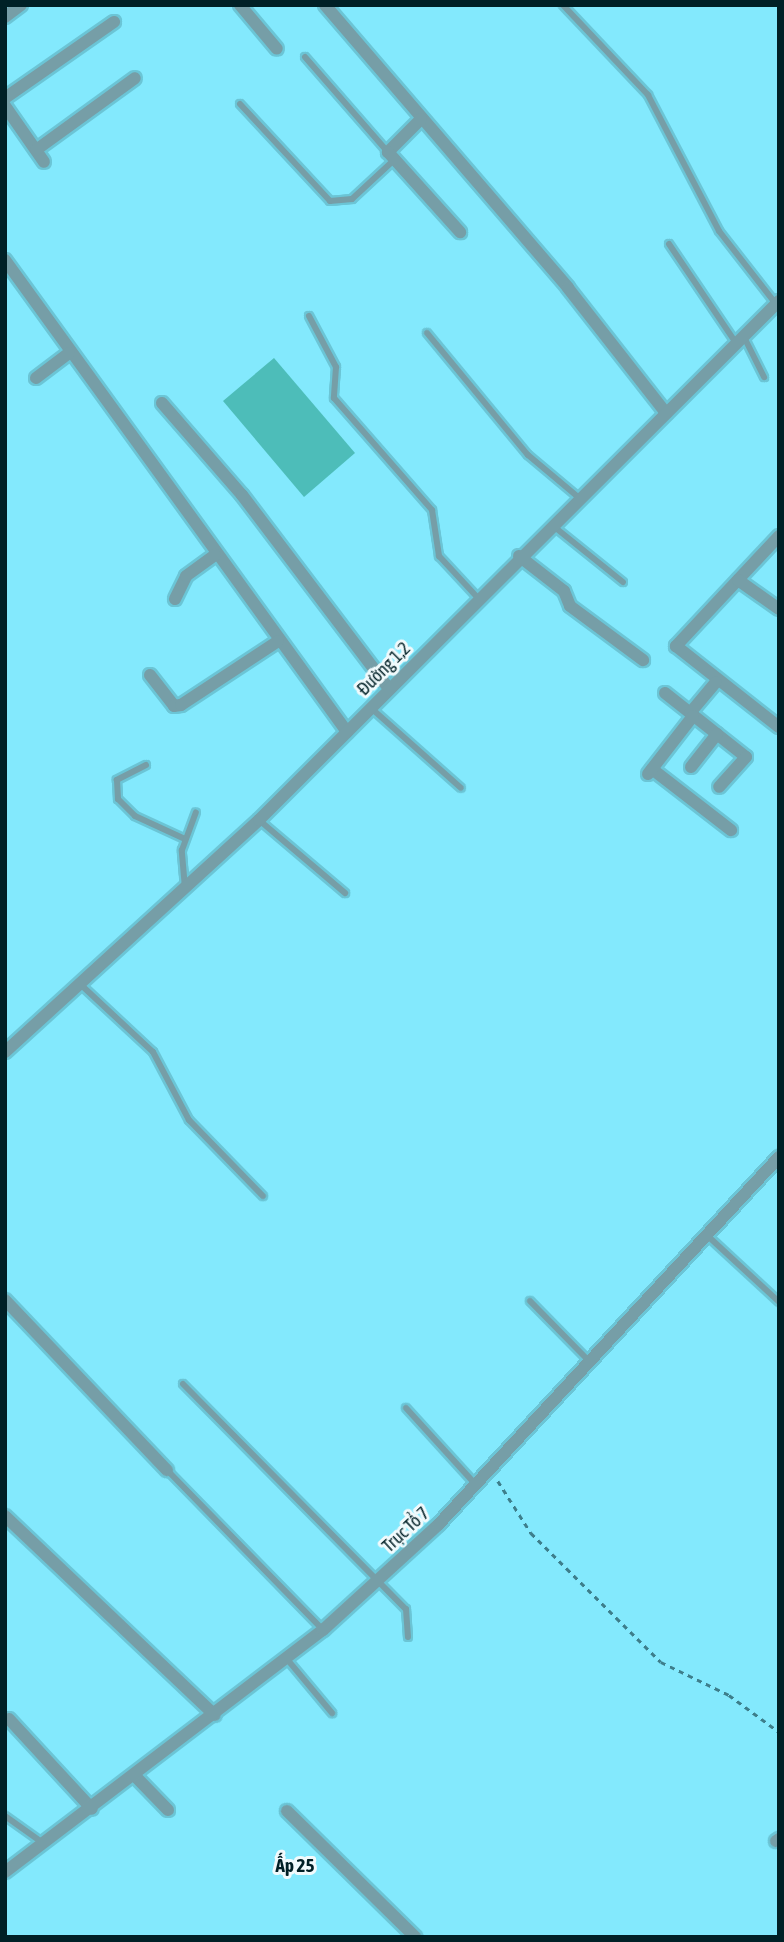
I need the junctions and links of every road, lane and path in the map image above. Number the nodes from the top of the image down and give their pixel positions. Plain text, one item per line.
1 (21, 5) edge
2 (240, 5) edge
3 (325, 5) edge
4 (563, 5) edge
5 (5, 17) edge
6 (114, 22) dead end
7 (277, 49) dead end
8 (305, 57) dead end
9 (135, 78) dead end
10 (5, 98) edge
11 (240, 104) dead end
12 (5, 106) edge
13 (421, 120) junction
14 (36, 150) junction
15 (391, 156) junction
16 (44, 162) dead end
17 (460, 232) dead end
18 (669, 244) dead end
19 (5, 260) edge
20 (777, 303) edge
21 (309, 316) dead end
22 (426, 333) dead end
23 (740, 339) junction
24 (69, 353) junction
25 (764, 377) dead end
26 (36, 378) dead end
27 (162, 402) dead end
28 (666, 412) junction
29 (578, 497) junction
30 (551, 524) junction
31 (779, 536) edge
32 (215, 555) junction
33 (519, 556) junction
34 (738, 580) junction
35 (623, 582) dead end
36 (478, 598) junction
37 (175, 599) dead end
38 (779, 609) edge
39 (278, 641) junction
40 (643, 660) dead end
41 (150, 675) dead end
42 (716, 682) junction
43 (389, 689) junction
44 (665, 693) dead end
45 (370, 708) junction
46 (692, 714) junction
47 (779, 727) edge
48 (346, 732) junction
49 (717, 734) junction
50 (146, 765) dead end
51 (691, 767) dead end
52 (719, 787) dead end
53 (461, 788) dead end
54 (196, 812) dead end
55 (259, 820) junction
56 (731, 831) dead end
57 (185, 839) junction
58 (185, 890) junction
59 (345, 893) dead end
60 (78, 982) junction
61 (5, 1052) edge
62 (779, 1157) edge
63 (263, 1196) dead end
64 (710, 1238) junction
65 (5, 1300) edge
66 (530, 1301) dead end
67 (779, 1302) edge
68 (592, 1363) junction
69 (183, 1384) dead end
70 (406, 1408) dead end
71 (491, 1469) junction
72 (167, 1470) joint
73 (476, 1485) junction
74 (5, 1516) edge
75 (379, 1578) junction
76 (323, 1630) junction
77 (408, 1637) dead end
78 (286, 1658) junction
79 (332, 1713) dead end
80 (215, 1715) junction
81 (9, 1720) dead end
82 (779, 1731) edge
83 (136, 1777) junction
84 (92, 1809) junction
85 (168, 1810) dead end
86 (287, 1811) dead end
87 (5, 1816) edge
88 (44, 1844) junction
89 (5, 1872) edge
90 (415, 1937) edge

1 - 5 street
2 - 7 street
3 - 13 street
4 - 20 lane
6 - 10 street
8 - 15 lane
9 - 14 street
11 - 15 lane
12 - 14 street
13 - 15 street
13 - 28 street
14 - 16 street
15 - 17 street
18 - 23 lane
19 - 24 street
20 - 23 street, Đường 1,2
21 - 36 lane
22 - 29 lane
23 - 25 lane
23 - 28 street, Đường 1,2
24 - 26 street
24 - 32 street
27 - 43 street
28 - 29 street, Đường 1,2
29 - 30 street, Đường 1,2
30 - 33 street, Đường 1,2
30 - 35 lane
31 - 34 street
32 - 37 street
32 - 39 street
33 - 36 street, Đường 1,2
33 - 40 street
34 - 38 street
34 - 42 street
36 - 43 street, Đường 1,2
39 - 41 street
39 - 48 street
42 - 46 street
42 - 47 street
43 - 45 street, Đường 1,2
44 - 46 street
45 - 48 street, Đường 1,2
45 - 53 lane
46 - 49 street
46 - 56 street
48 - 55 street, Đường 1,2
49 - 51 street
49 - 52 street
50 - 57 lane
54 - 57 lane
55 - 58 street, Đường 1,2
55 - 59 lane
57 - 58 lane
58 - 60 street, Đường 1,2
60 - 61 street, Đường 1,2
60 - 63 lane
62 - 64 street, Trục Tổ 7
64 - 67 lane
64 - 68 street, Trục Tổ 7
65 - 72 street
66 - 68 lane
68 - 71 street, Trục Tổ 7
69 - 75 lane
70 - 73 lane
71 - 73 street, Trục Tổ 7
71 - 82 path
72 - 76 lane
73 - 75 street, Trục Tổ 7
74 - 80 street
75 - 76 street, Trục Tổ 7
75 - 77 lane
76 - 78 street, Trục Tổ 7
78 - 79 lane
78 - 80 street, Trục Tổ 7
80 - 83 street, Trục Tổ 7
81 - 84 street
83 - 84 street, Trục Tổ 7
83 - 85 street
84 - 88 street, Trục Tổ 7
86 - 90 street
87 - 88 lane
88 - 89 street, Trục Tổ 7

